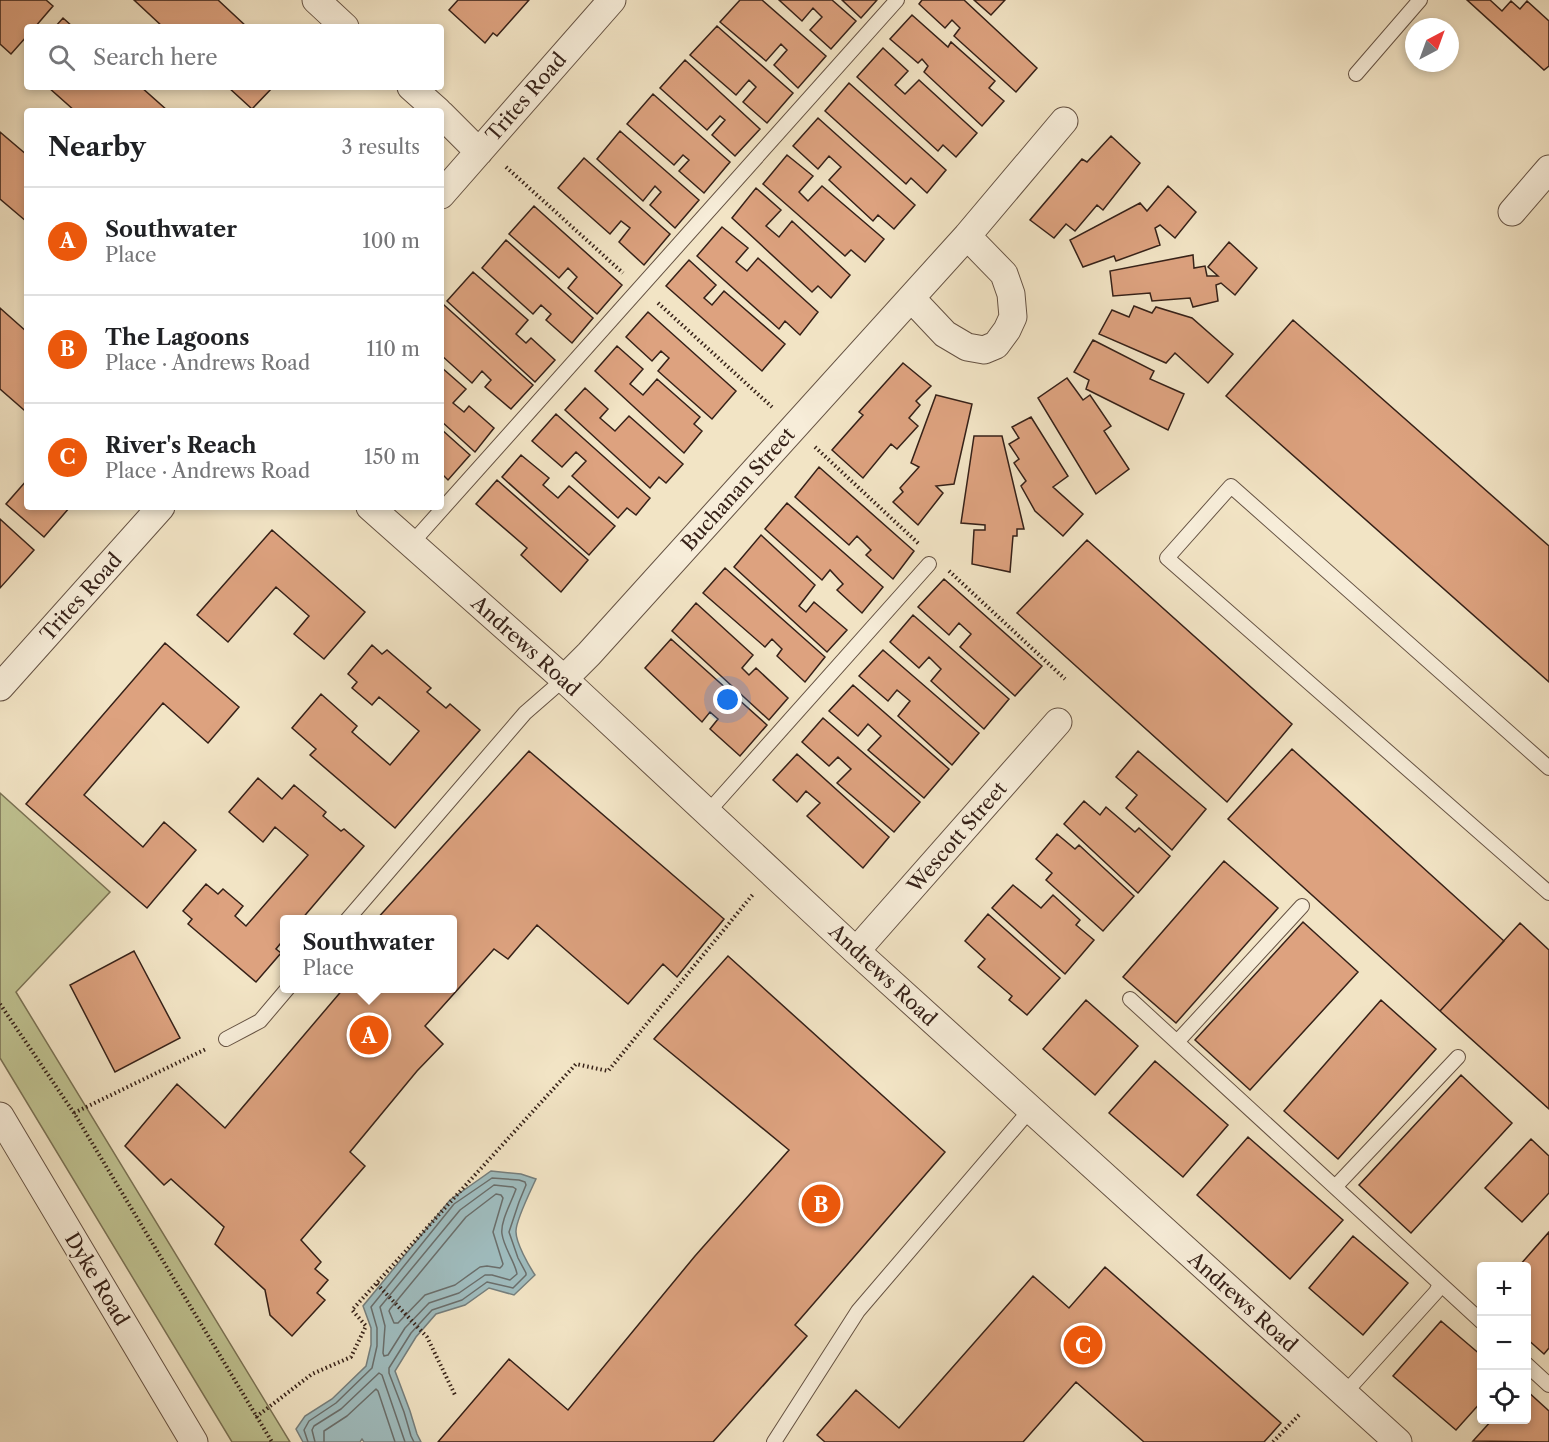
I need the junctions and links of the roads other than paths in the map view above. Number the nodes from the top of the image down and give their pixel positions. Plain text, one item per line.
1 (316, 0) edge
2 (612, 0) edge
3 (897, 0) edge
4 (1420, 0) edge
5 (342, 24) edge
6 (1356, 74) dead end
7 (414, 90) edge
8 (435, 108) edge
9 (444, 116) edge
10 (1064, 121) dead end
11 (482, 148) junction
12 (1549, 169) edge
13 (444, 192) edge
14 (1512, 212) dead end
15 (967, 236) junction
16 (911, 298) junction
17 (444, 507) edge
18 (158, 510) edge
19 (373, 510) edge
20 (442, 510) edge
21 (411, 544) junction
22 (929, 564) dead end
23 (564, 679) junction
24 (0, 687) edge
25 (1058, 722) dead end
26 (1549, 768) edge
27 (707, 813) junction
28 (1549, 893) edge
29 (1302, 906) dead end
30 (351, 915) edge
31 (856, 951) junction
32 (284, 993) edge
33 (1130, 999) dead end
34 (226, 1039) road end
35 (1177, 1042) junction
36 (1458, 1057) dead end
37 (1030, 1110) junction
38 (0, 1116) edge
39 (1335, 1187) junction
40 (1440, 1284) junction
41 (1477, 1318) edge
42 (1531, 1367) edge
43 (1546, 1376) edge
44 (1344, 1394) junction
45 (194, 1442) edge
46 (774, 1442) edge
47 (1398, 1442) edge

1 - 5 street
2 - 11 street, Trites Road
3 - 17 lane
4 - 6 lane
7 - 8 street
9 - 11 street
10 - 15 street, Buchanan Street
11 - 13 street, Trites Road
12 - 14 street
15 - 16 street, Buchanan Street
15 - 16 street
16 - 23 street, Buchanan Street
18 - 24 street, Trites Road
19 - 21 street, Andrews Road
20 - 21 lane
21 - 23 street, Andrews Road
22 - 27 lane
23 - 27 street, Andrews Road
23 - 30 lane
25 - 31 street, Wescott Street
26 - 28 lane
27 - 31 street, Andrews Road
29 - 35 lane
31 - 37 street, Andrews Road
32 - 34 lane
33 - 35 lane
35 - 39 lane
36 - 39 lane
37 - 44 street, Andrews Road
37 - 46 lane
38 - 45 street, Dyke Road
39 - 40 lane
40 - 41 lane
40 - 44 lane
42 - 43 lane
44 - 47 street, Andrews Road

